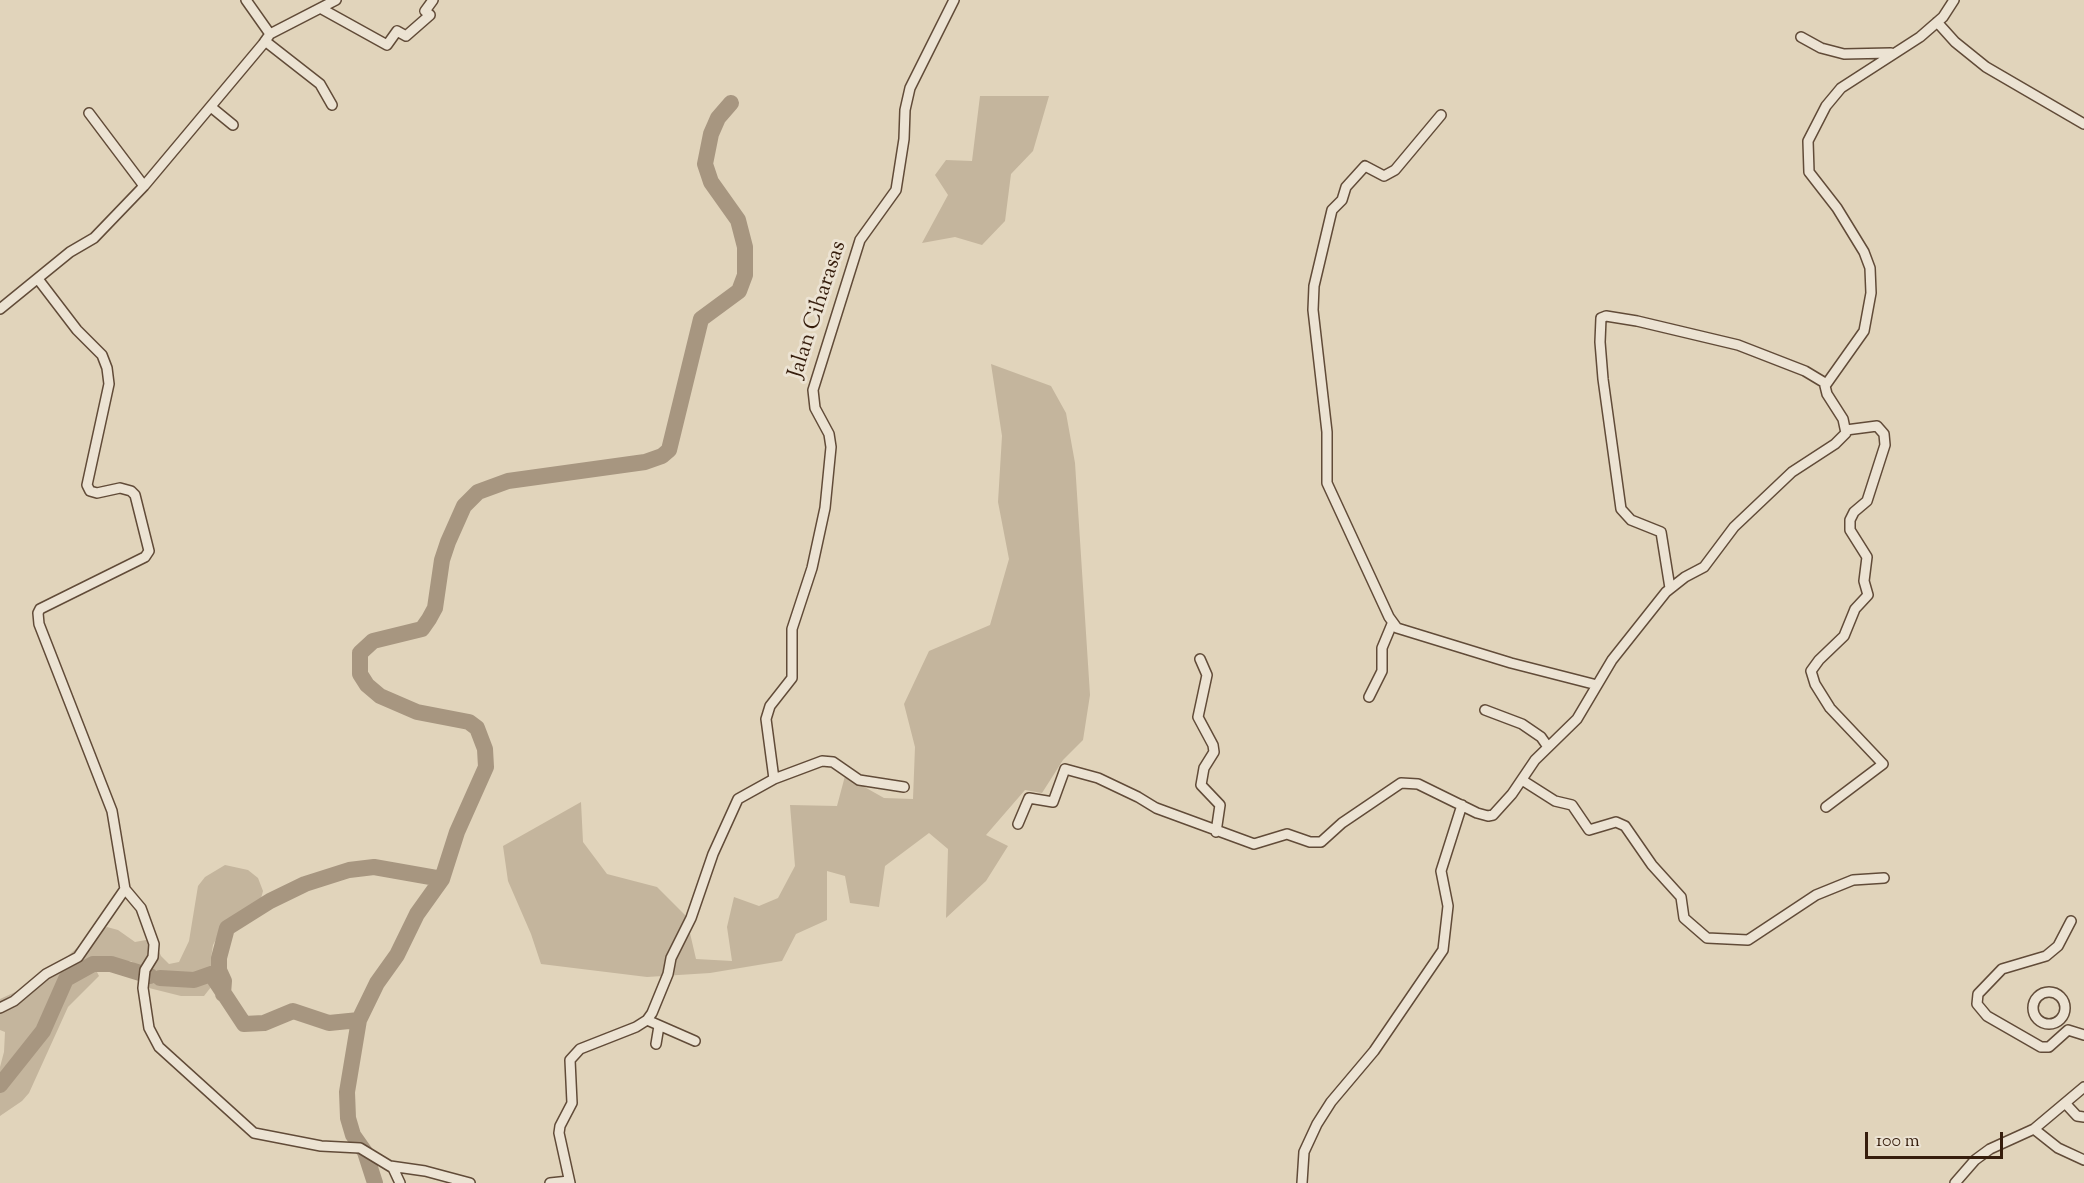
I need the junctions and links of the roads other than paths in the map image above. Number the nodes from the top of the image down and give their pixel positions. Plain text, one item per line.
1 (246, 0) edge
2 (336, 0) edge
3 (433, 0) edge
4 (954, 0) edge
5 (1954, 0) edge
6 (322, 9) junction
7 (1937, 22) junction
8 (1801, 37) dead end
9 (268, 38) junction
10 (1895, 53) junction
11 (332, 105) dead end
12 (211, 107) junction
13 (89, 113) dead end
14 (1441, 115) dead end
15 (2084, 124) edge
16 (233, 125) dead end
17 (144, 186) junction
18 (38, 279) junction
19 (0, 309) edge
20 (1825, 383) junction
21 (1846, 430) junction
22 (1670, 588) junction
23 (1392, 624) junction
24 (1200, 659) dead end
25 (1597, 685) junction
26 (1369, 698) dead end
27 (1485, 710) dead end
28 (1548, 747) junction
29 (774, 779) junction
30 (1522, 780) junction
31 (904, 788) dead end
32 (1462, 805) junction
33 (1826, 807) dead end
34 (1018, 824) dead end
35 (1216, 832) junction
36 (1884, 878) dead end
37 (125, 889) junction
38 (2072, 921) dead end
39 (0, 1008) edge
40 (647, 1020) junction
41 (2059, 1020) dead end
42 (659, 1026) junction
43 (2068, 1030) junction
44 (2084, 1035) edge
45 (695, 1041) dead end
46 (656, 1044) dead end
47 (2084, 1087) edge
48 (2065, 1103) junction
49 (2084, 1118) edge
50 (2034, 1129) junction
51 (2084, 1160) edge
52 (390, 1166) junction
53 (569, 1182) edge
54 (400, 1183) edge
55 (470, 1183) edge
56 (550, 1183) edge
57 (1302, 1183) edge
58 (1955, 1183) edge

1 - 9 street
2 - 6 street
3 - 6 street
4 - 29 street, Jalan Ciharasas
5 - 7 street
6 - 9 street
7 - 10 street
7 - 15 street
8 - 10 street
9 - 11 street
9 - 12 street
10 - 20 street
12 - 16 street
12 - 17 street
13 - 17 street
14 - 23 street
17 - 18 street
18 - 19 street
18 - 37 street
20 - 21 street
20 - 22 street
21 - 22 street
21 - 33 street
22 - 25 street
23 - 25 street
23 - 26 street
24 - 35 street
25 - 28 street
27 - 28 street
28 - 30 street
29 - 31 street
29 - 40 street
30 - 32 street
30 - 36 street
32 - 35 street
32 - 57 street
34 - 35 street
37 - 39 street
37 - 52 street
38 - 43 street
40 - 42 street
40 - 53 street
41 - 43 street
42 - 45 street
42 - 46 street
43 - 44 street
47 - 48 street
48 - 49 street
48 - 50 street
50 - 51 street
50 - 58 street
52 - 54 street
52 - 55 street
53 - 56 street

